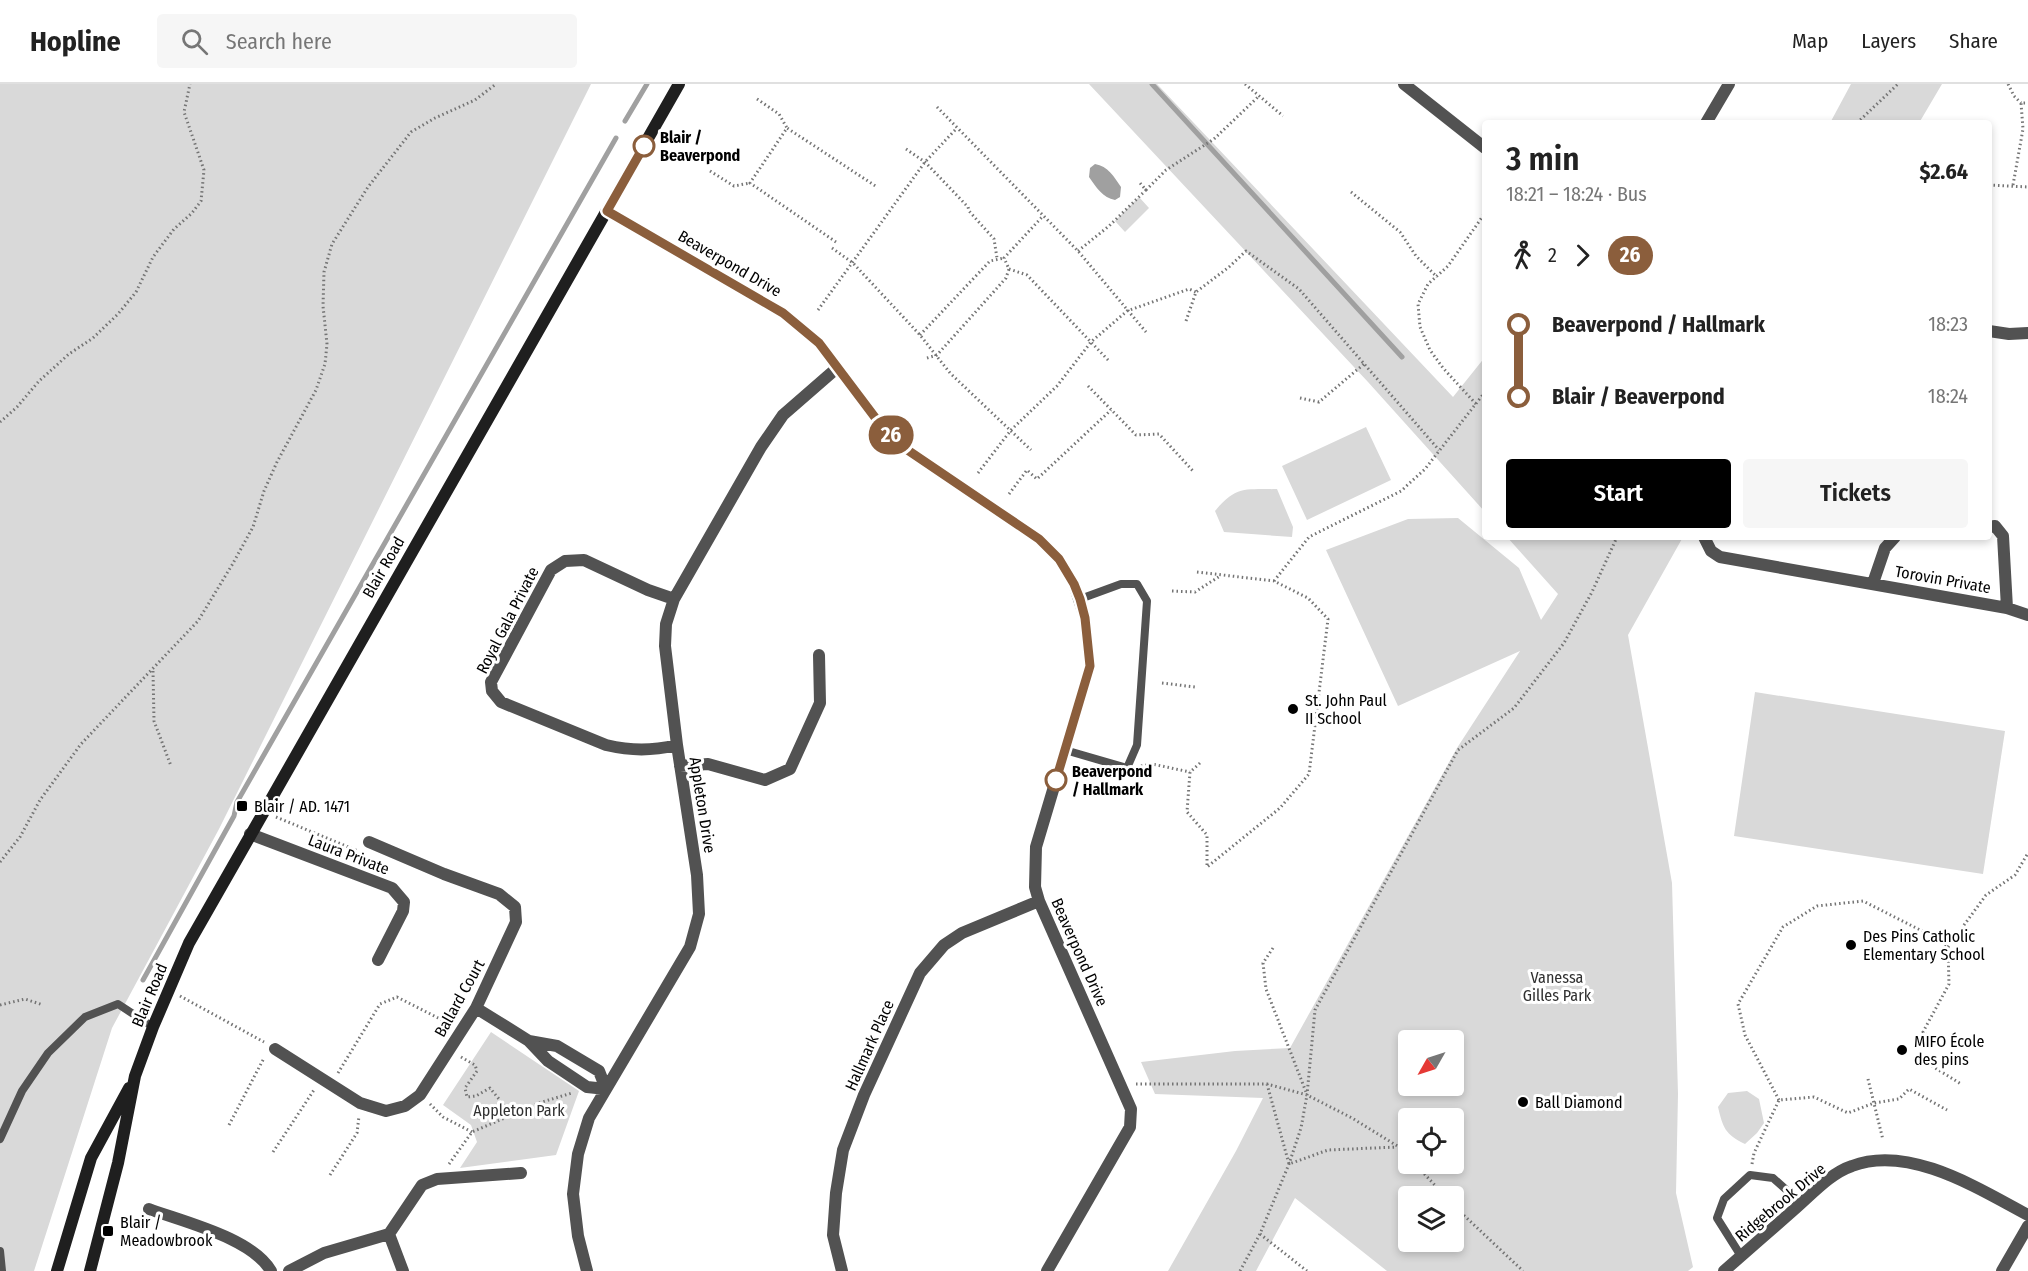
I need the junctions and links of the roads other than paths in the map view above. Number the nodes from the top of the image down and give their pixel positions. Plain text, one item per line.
1 (679, 84) edge
2 (1404, 84) edge
3 (1729, 84) edge
4 (1708, 120) edge
5 (1482, 146) edge
6 (607, 211) junction
7 (1992, 331) edge
8 (2028, 333) edge
9 (837, 368) junction
10 (1992, 526) edge
11 (1706, 540) edge
12 (1892, 540) edge
13 (1873, 583) junction
14 (674, 599) junction
15 (1080, 599) junction
16 (2007, 608) junction
17 (2028, 615) edge
18 (819, 655) dead end
19 (677, 745) junction
20 (1065, 750) junction
21 (680, 766) junction
22 (250, 834) junction
23 (369, 842) road end
24 (1039, 901) junction
25 (378, 960) dead end
26 (476, 1008) junction
27 (153, 1027) junction
28 (529, 1041) junction
29 (273, 1047) road end
30 (135, 1076) junction
31 (606, 1089) junction
32 (0, 1139) edge
33 (521, 1173) dead end
34 (1801, 1203) junction
35 (149, 1209) dead end
36 (2028, 1215) edge
37 (2028, 1226) edge
38 (389, 1234) junction
39 (0, 1251) edge
40 (1741, 1257) junction
41 (2, 1271) edge
42 (57, 1271) edge
43 (90, 1271) edge
44 (271, 1271) edge
45 (289, 1271) edge
46 (404, 1271) edge
47 (587, 1271) edge
48 (842, 1271) edge
49 (1047, 1271) edge
50 (1724, 1271) edge
51 (2002, 1271) edge

1 - 6 main road, Blair Road
2 - 5 street
3 - 4 street
6 - 9 street, Beaverpond Drive
6 - 22 main road, Blair Road
7 - 8 street
9 - 14 street, Appleton Drive
9 - 15 street, Beaverpond Drive
10 - 16 street, Torovin Private
11 - 13 street, Torovin Private
12 - 13 street, Torovin Private
13 - 16 street, Torovin Private
14 - 19 street, Appleton Drive
14 - 19 street, Royal Gala Private
15 - 20 street, Beaverpond Drive
15 - 20 lane
16 - 17 street, Torovin Private
18 - 21 street
19 - 21 street, Appleton Drive
20 - 24 street, Beaverpond Drive
21 - 31 street, Appleton Drive
22 - 25 street, Laura Private
22 - 27 main road, Blair Road
23 - 26 street, Ballard Court
24 - 48 street, Hallmark Place
24 - 49 street, Beaverpond Drive
26 - 28 street
26 - 29 street, Ballard Court
27 - 30 main road, Blair Road
27 - 32 lane
28 - 31 street
28 - 31 street
30 - 42 main road, Blair Road
30 - 43 main road, Blair Road
31 - 47 street, Appleton Drive
33 - 38 street
34 - 36 street, Ridgebrook Drive
34 - 40 street, Ridgebrook Drive
34 - 40 lane
35 - 44 street
37 - 51 street
38 - 45 street
38 - 46 street
39 - 41 lane
40 - 50 street, Ridgebrook Drive

